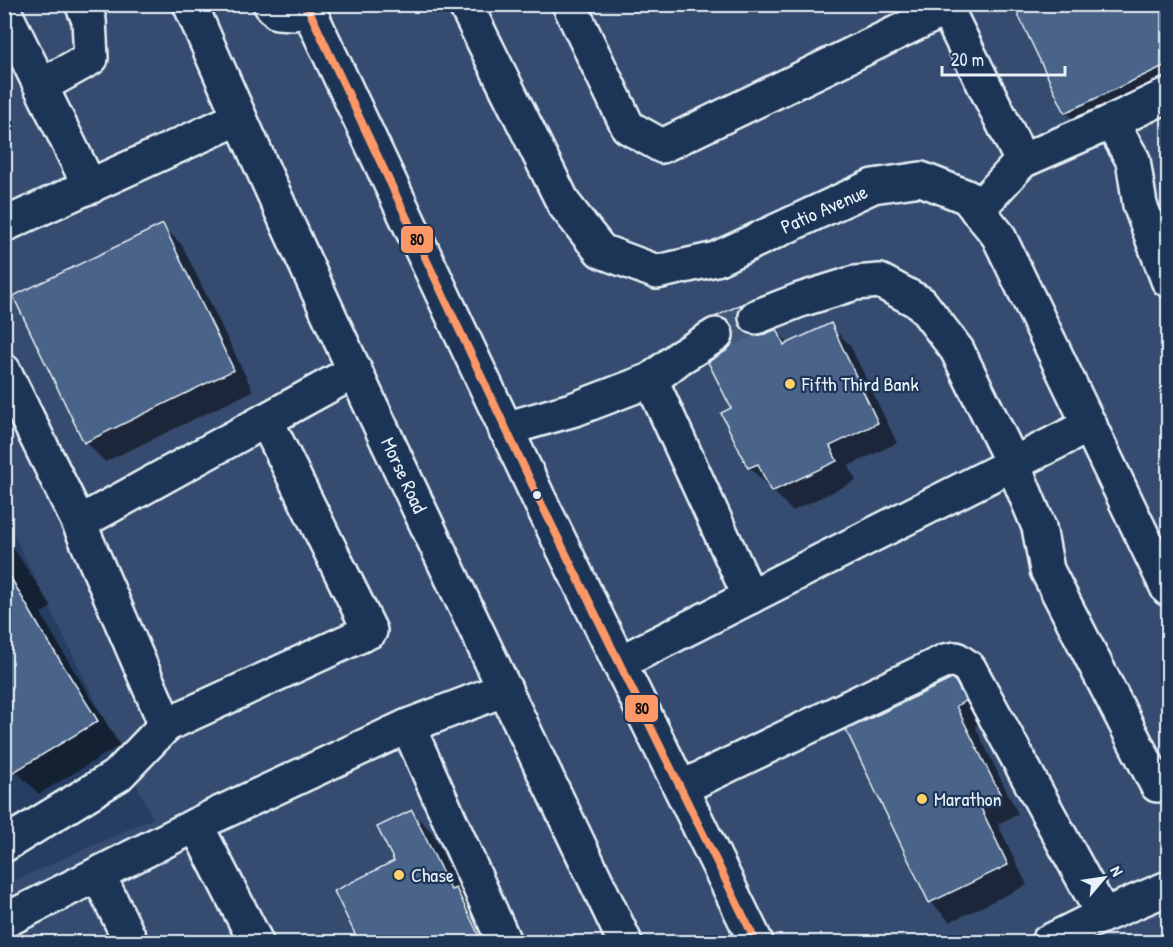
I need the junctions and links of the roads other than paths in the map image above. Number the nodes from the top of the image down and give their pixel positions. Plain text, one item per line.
1 (82, 4) edge
2 (190, 4) edge
3 (270, 4) edge
4 (465, 4) edge
5 (569, 4) edge
6 (312, 6) edge
7 (945, 7) edge
8 (4, 11) edge
9 (41, 86) junction
10 (1168, 95) edge
11 (239, 118) junction
12 (1111, 122) junction
13 (1022, 161) junction
14 (90, 187) junction
15 (977, 210) junction
16 (4, 225) edge
17 (1168, 280) edge
18 (756, 317) tunnel mouth
19 (716, 335) tunnel mouth
20 (4, 370) edge
21 (355, 371) junction
22 (651, 380) junction
23 (266, 420) junction
24 (1090, 425) junction
25 (506, 429) junction
26 (1013, 464) junction
27 (79, 524) junction
28 (1161, 557) edge
29 (1168, 589) edge
30 (750, 597) junction
31 (619, 663) junction
32 (505, 689) junction
33 (166, 726) junction
34 (408, 726) junction
35 (1157, 785) dead end
36 (681, 788) junction
37 (196, 825) junction
38 (4, 845) edge
39 (98, 874) junction
40 (1168, 888) edge
41 (1103, 915) junction
42 (4, 921) edge
43 (131, 942) edge
44 (256, 942) edge
45 (504, 942) edge
46 (625, 942) edge
47 (756, 942) edge
48 (1048, 942) edge

1 - 9 main road
2 - 11 main road, Morse Road
3 - 6 main road
4 - 15 main road, Patio Avenue
5 - 7 main road
6 - 25 main road
7 - 13 main road
8 - 9 main road
9 - 14 main road
10 - 12 main road
11 - 14 main road
11 - 21 main road, Morse Road
12 - 13 main road
12 - 17 main road
13 - 15 main road
14 - 16 main road
15 - 24 main road, Patio Avenue
18 - 26 main road
19 - 22 main road
20 - 27 main road
21 - 23 main road
21 - 32 main road, Morse Road
22 - 25 main road
22 - 30 main road
23 - 27 main road
23 - 33 main road
24 - 26 main road
24 - 28 main road, Patio Avenue
25 - 31 main road
26 - 30 main road
26 - 35 main road
27 - 33 main road
28 - 29 main road, Patio Avenue
30 - 31 main road
31 - 36 main road
32 - 34 main road
32 - 46 main road, Morse Road
33 - 38 main road
34 - 37 main road
34 - 45 main road
36 - 41 main road
36 - 47 main road
37 - 39 main road
37 - 44 main road
39 - 42 main road
39 - 43 main road
40 - 41 main road
41 - 48 main road

